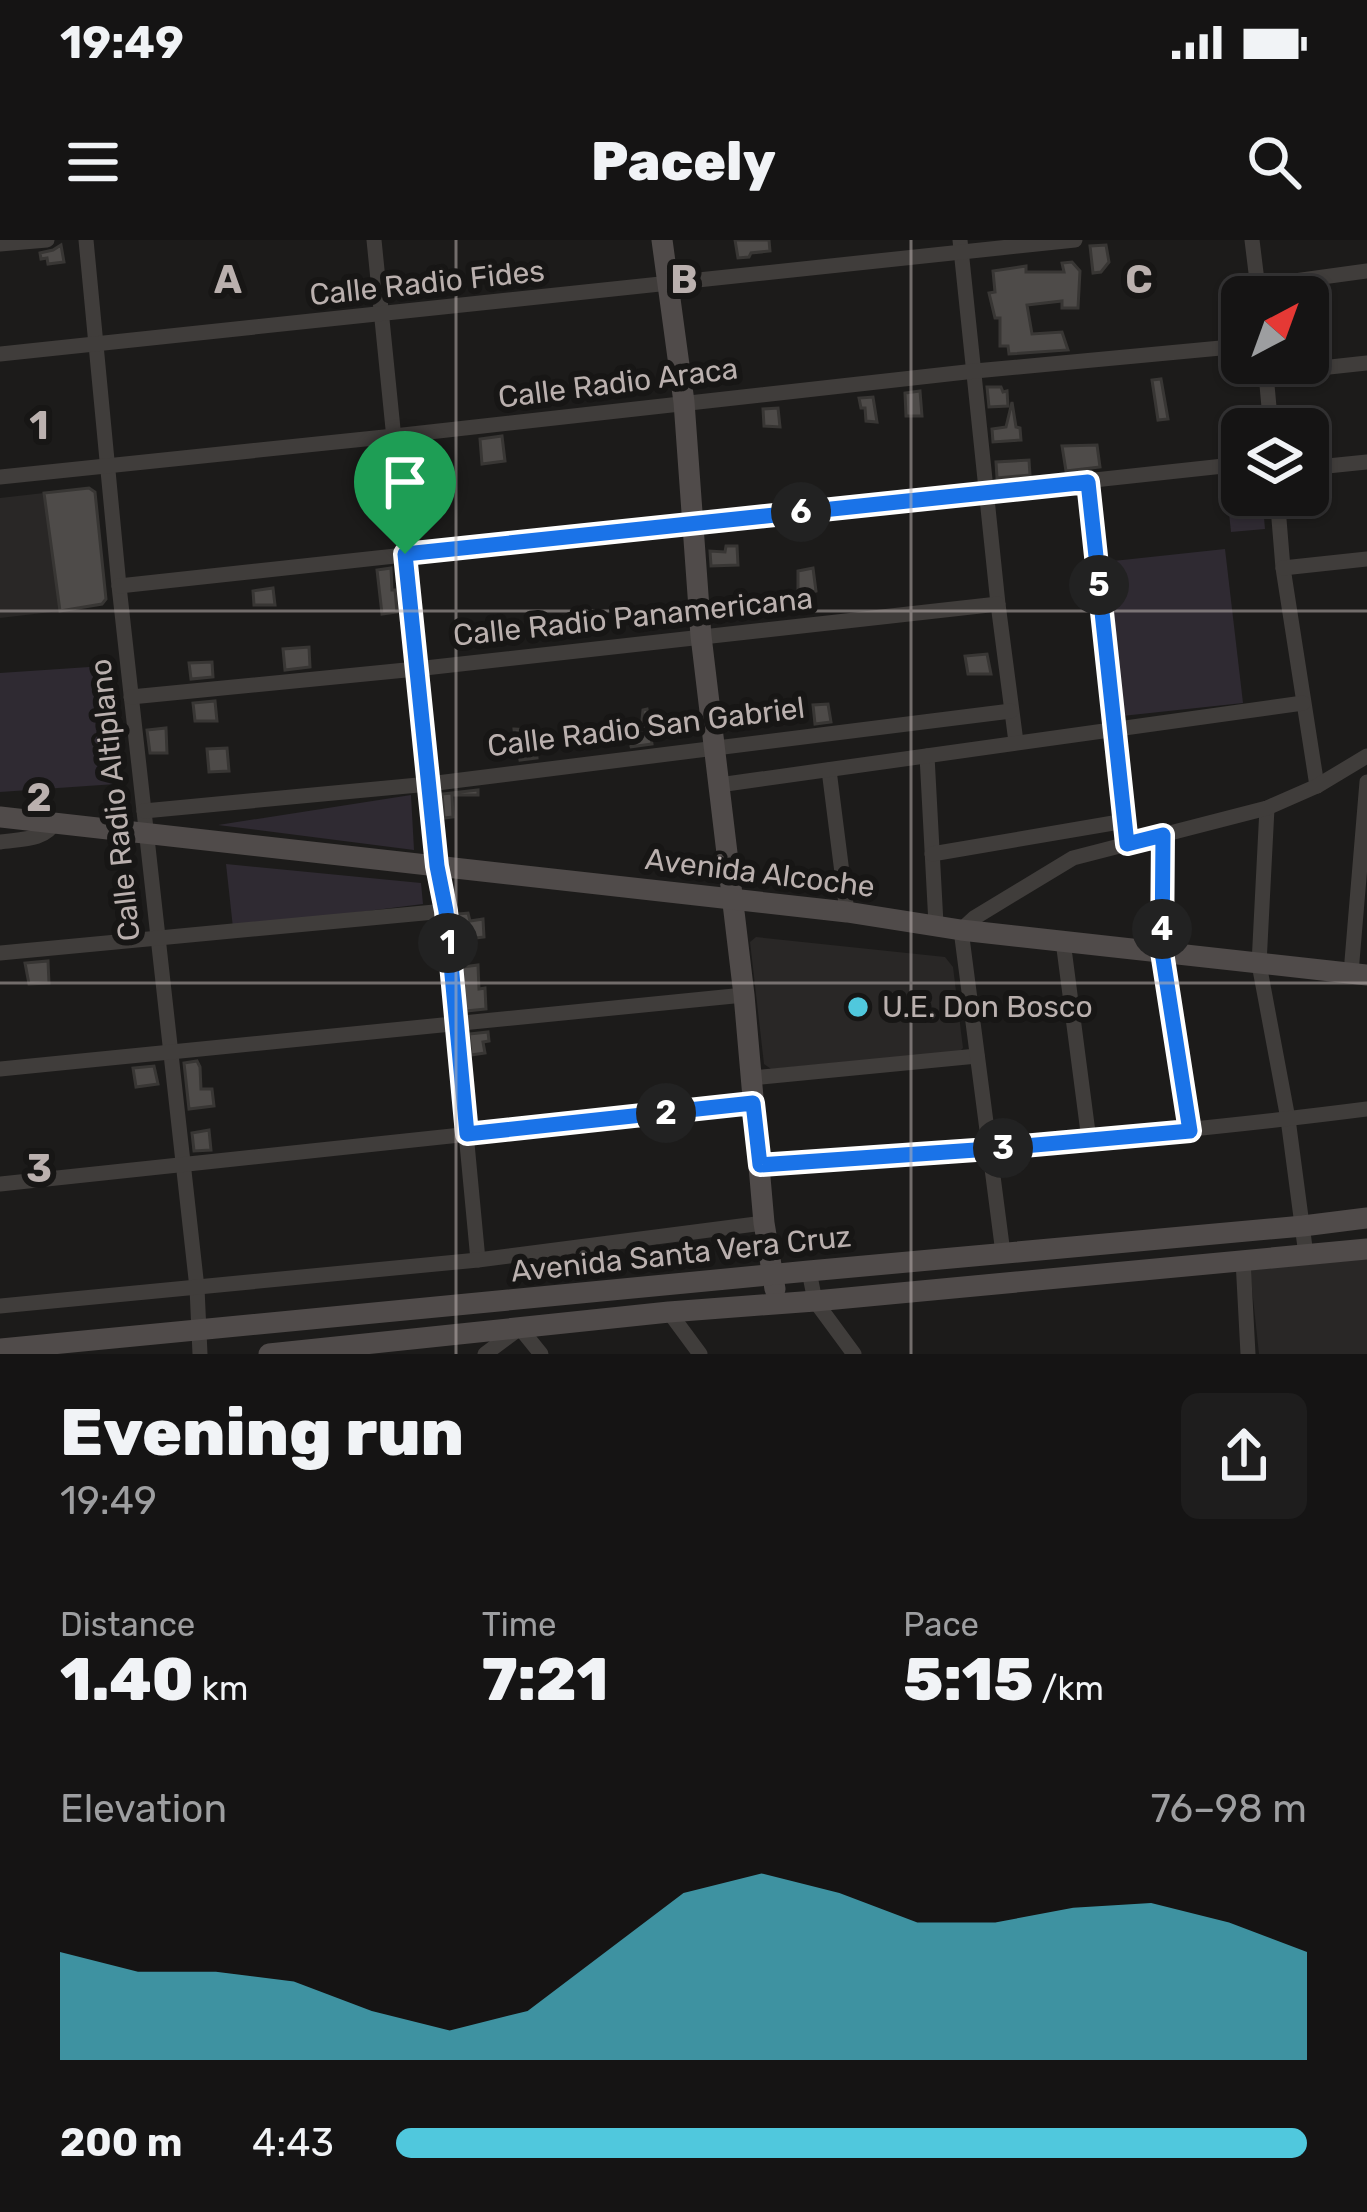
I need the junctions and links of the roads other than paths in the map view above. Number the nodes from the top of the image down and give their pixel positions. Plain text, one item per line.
1 (47, 240) edge
2 (86, 240) edge
3 (374, 240) edge
4 (662, 240) edge
5 (1075, 240) edge
6 (1252, 240) edge
7 (0, 244) edge
8 (961, 247) edge
9 (1367, 271) edge
10 (1256, 276) edge
11 (1329, 278) edge
12 (668, 284) junction
13 (382, 315) junction
14 (95, 344) junction
15 (1221, 348) edge
16 (0, 354) edge
17 (1367, 363) edge
18 (1329, 365) edge
19 (975, 370) junction
20 (684, 402) junction
21 (394, 436) junction
22 (1367, 462) edge
23 (106, 465) junction
24 (1221, 466) edge
25 (1329, 466) edge
26 (0, 476) edge
27 (1088, 482) junction
28 (986, 492) junction
29 (1279, 516) edge
30 (692, 524) junction
31 (405, 554) junction
32 (1367, 559) edge
33 (1283, 568) junction
34 (119, 586) junction
35 (998, 604) junction
36 (701, 636) junction
37 (416, 669) junction
38 (131, 698) junction
39 (1304, 703) junction
40 (1011, 711) junction
41 (1115, 730) junction
42 (1016, 742) junction
43 (715, 750) junction
44 (927, 756) junction
45 (1367, 756) edge
46 (829, 770) junction
47 (1367, 782) edge
48 (429, 784) junction
49 (719, 785) junction
50 (1317, 786) junction
51 (1267, 808) junction
52 (0, 817) edge
53 (145, 821) junction
54 (1125, 821) junction
55 (55, 822) junction
56 (1163, 835) junction
57 (0, 842) edge
58 (1127, 844) junction
59 (932, 854) junction
60 (437, 866) junction
61 (734, 900) junction
62 (446, 911) junction
63 (847, 912) junction
64 (936, 924) junction
65 (962, 930) junction
66 (156, 937) junction
67 (1063, 941) junction
68 (1162, 952) junction
69 (0, 953) edge
70 (1259, 964) junction
71 (1359, 974) edge
72 (744, 995) junction
73 (456, 1022) junction
74 (170, 1051) junction
75 (977, 1056) junction
76 (0, 1069) edge
77 (752, 1078) junction
78 (753, 1103) junction
79 (1367, 1109) edge
80 (1288, 1119) junction
81 (1190, 1131) junction
82 (467, 1134) junction
83 (1089, 1140) junction
84 (990, 1149) junction
85 (181, 1165) junction
86 (760, 1165) junction
87 (0, 1184) edge
88 (1367, 1218) edge
89 (764, 1223) junction
90 (1303, 1226) junction
91 (1367, 1249) edge
92 (1003, 1253) junction
93 (1306, 1255) junction
94 (478, 1260) junction
95 (1243, 1260) junction
96 (809, 1270) junction
97 (772, 1275) junction
98 (196, 1288) junction
99 (815, 1301) junction
100 (778, 1303) junction
101 (0, 1306) edge
102 (669, 1312) junction
103 (520, 1328) junction
104 (200, 1342) edge
105 (0, 1348) edge
106 (288, 1353) edge
107 (269, 1354) edge
108 (484, 1354) edge
109 (541, 1354) edge
110 (700, 1354) edge
111 (854, 1354) edge
112 (1248, 1354) edge

1 - 7 street
2 - 14 street, Calle Radio Altiplano
3 - 13 street
4 - 12 street
5 - 8 street, Calle Radio Fides
6 - 10 street
8 - 12 street, Calle Radio Fides
8 - 19 street
9 - 11 street
12 - 13 street, Calle Radio Fides
12 - 20 street
13 - 14 street, Calle Radio Fides
13 - 21 street
14 - 16 street, Calle Radio Fides
14 - 23 street, Calle Radio Altiplano
15 - 19 street, Calle Radio Araca
17 - 18 street
19 - 20 street, Calle Radio Araca
19 - 28 street
20 - 21 street, Calle Radio Araca
20 - 30 street
21 - 23 street, Calle Radio Araca
21 - 31 street
22 - 25 street
23 - 26 street, Calle Radio Araca
23 - 34 street, Calle Radio Altiplano
24 - 27 street
27 - 28 street
27 - 41 street
28 - 30 street
28 - 35 street
29 - 33 street
30 - 31 street
30 - 36 street
31 - 34 street
31 - 37 street
32 - 33 street
33 - 39 street
34 - 38 street, Calle Radio Altiplano
35 - 36 street, Calle Radio Panamericana
35 - 40 street
36 - 37 street, Calle Radio Panamericana
36 - 43 street
37 - 38 street, Calle Radio Panamericana
37 - 48 street
38 - 53 street, Calle Radio Altiplano
39 - 41 street
39 - 50 street
40 - 42 street
40 - 43 street, Calle Radio San Gabriel
41 - 42 street
41 - 54 street
42 - 44 street
43 - 48 street, Calle Radio San Gabriel
43 - 49 street
44 - 46 street
44 - 59 street
45 - 50 street
46 - 49 street
46 - 63 street
47 - 71 street
48 - 53 street, Calle Radio San Gabriel
48 - 60 street
49 - 61 street
50 - 51 street
51 - 56 street
51 - 70 street
52 - 55 street
53 - 55 street, Calle Radio San Gabriel
53 - 60 street, Avenida Alcoche
53 - 66 street, Calle Radio Altiplano
54 - 58 street
54 - 59 street
55 - 57 street, Calle Radio San Gabriel
56 - 58 street
56 - 68 street
58 - 65 street
59 - 64 street
60 - 61 street, Avenida Alcoche
60 - 62 street
61 - 63 street, Avenida Alcoche
61 - 72 street
62 - 66 street
62 - 73 street
63 - 64 street, Avenida Alcoche
64 - 65 street, Avenida Alcoche
65 - 67 street, Avenida Alcoche
65 - 75 street
66 - 69 street
66 - 74 street, Calle Radio Altiplano
67 - 68 street, Avenida Alcoche
67 - 83 street
68 - 70 street, Avenida Alcoche
68 - 81 street
70 - 71 street, Avenida Alcoche
70 - 80 street
72 - 73 street
72 - 77 street
73 - 74 street
73 - 82 street
74 - 76 street
74 - 85 street, Calle Radio Altiplano
75 - 77 street
75 - 84 street
77 - 78 street
78 - 82 street
78 - 86 street
79 - 80 street
80 - 81 street
80 - 90 street
81 - 83 street
82 - 85 street
82 - 94 street
83 - 84 street
84 - 86 street
84 - 92 street
85 - 87 street
85 - 98 street, Calle Radio Altiplano
86 - 89 street
88 - 90 street, Avenida Santa Vera Cruz
89 - 94 street
89 - 97 street
90 - 92 street, Avenida Santa Vera Cruz
90 - 93 street
91 - 93 street, Avenida Santa Vera Cruz
92 - 96 street, Avenida Santa Vera Cruz
93 - 95 street, Avenida Santa Vera Cruz
94 - 98 street
95 - 99 street, Avenida Santa Vera Cruz
95 - 112 street
96 - 97 street, Avenida Santa Vera Cruz
96 - 99 street
97 - 100 street
97 - 104 street, Avenida Santa Vera Cruz
98 - 101 street
98 - 104 street, Calle Radio Altiplano
99 - 100 street, Avenida Santa Vera Cruz
99 - 111 street
100 - 102 street, Avenida Santa Vera Cruz
102 - 103 street, Avenida Santa Vera Cruz
102 - 110 street
103 - 106 street, Avenida Santa Vera Cruz
103 - 108 street
103 - 109 street
104 - 105 street, Avenida Santa Vera Cruz
106 - 107 street, Avenida Santa Vera Cruz

